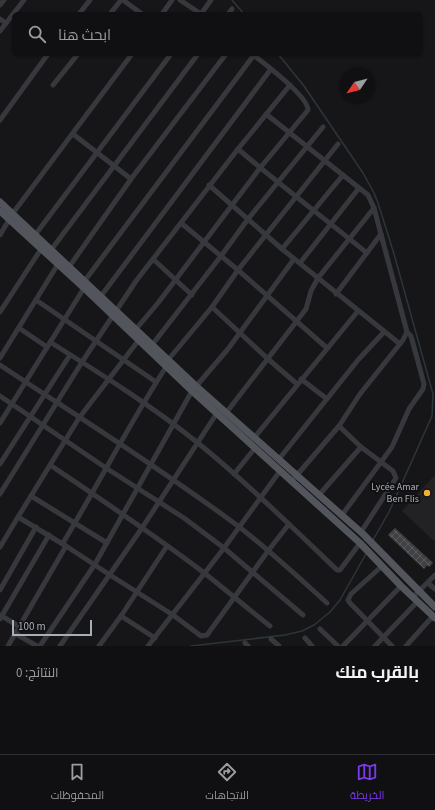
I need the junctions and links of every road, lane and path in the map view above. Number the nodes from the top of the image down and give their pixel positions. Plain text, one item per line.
1 (4, 0) edge
2 (24, 0) edge
3 (90, 0) edge
4 (122, 0) edge
5 (172, 0) edge
6 (180, 0) edge
7 (211, 0) edge
8 (0, 5) edge
9 (15, 12) edge
10 (81, 12) edge
11 (112, 12) edge
12 (139, 12) edge
13 (163, 12) edge
14 (198, 12) edge
15 (202, 12) edge
16 (12, 15) edge
17 (0, 19) edge
18 (6, 23) junction
19 (0, 31) edge
20 (47, 56) edge
21 (76, 56) edge
22 (130, 56) edge
23 (170, 56) edge
24 (197, 56) edge
25 (224, 56) edge
26 (252, 56) edge
27 (254, 56) edge
28 (271, 69) junction
29 (53, 85) dead end
30 (290, 85) junction
31 (266, 114) junction
32 (0, 120) edge
33 (323, 127) dead end
34 (289, 132) junction
35 (72, 134) junction
36 (338, 144) dead end
37 (307, 147) junction
38 (238, 149) junction
39 (97, 153) junction
40 (324, 161) junction
41 (114, 167) junction
42 (260, 168) junction
43 (342, 175) junction
44 (131, 179) junction
45 (278, 184) junction
46 (210, 185) junction
47 (359, 188) junction
48 (295, 197) junction
49 (0, 202) edge
50 (232, 205) junction
51 (374, 208) junction
52 (0, 211) edge
53 (313, 211) junction
54 (11, 217) junction
55 (248, 220) junction
56 (181, 223) junction
57 (331, 224) junction
58 (381, 234) junction
59 (0, 235) edge
60 (35, 235) junction
61 (266, 235) junction
62 (350, 239) junction
63 (204, 242) junction
64 (43, 246) junction
65 (282, 249) junction
66 (52, 250) junction
67 (367, 253) junction
68 (221, 256) junction
69 (153, 259) junction
70 (294, 259) junction
71 (300, 263) junction
72 (58, 264) junction
73 (70, 267) junction
74 (238, 270) junction
75 (318, 278) junction
76 (175, 280) junction
77 (83, 285) junction
78 (336, 294) junction
79 (192, 295) junction
80 (101, 296) junction
81 (267, 296) junction
82 (36, 300) junction
83 (212, 307) junction
84 (358, 311) junction
85 (0, 312) edge
86 (114, 314) junction
87 (65, 319) junction
88 (296, 322) junction
89 (19, 328) junction
90 (136, 329) junction
91 (239, 332) junction
92 (384, 332) junction
93 (407, 332) junction
94 (96, 340) junction
95 (138, 341) junction
96 (400, 344) junction
97 (49, 345) junction
98 (152, 345) junction
99 (327, 348) junction
100 (70, 355) junction
101 (0, 358) edge
102 (268, 359) junction
103 (124, 360) junction
104 (82, 362) junction
105 (167, 364) junction
106 (0, 365) edge
107 (301, 379) junction
108 (109, 380) junction
109 (26, 382) junction
110 (156, 382) junction
111 (298, 384) junction
112 (194, 388) junction
113 (44, 394) junction
114 (0, 396) edge
115 (327, 399) junction
116 (57, 403) junction
117 (143, 403) junction
118 (12, 404) junction
119 (226, 413) junction
120 (217, 414) junction
121 (30, 416) junction
122 (79, 418) junction
123 (0, 423) edge
124 (43, 424) junction
125 (173, 425) junction
126 (340, 426) junction
127 (254, 438) junction
128 (66, 440) junction
129 (198, 443) junction
130 (120, 444) junction
131 (360, 447) junction
132 (255, 448) junction
133 (279, 459) junction
134 (380, 462) junction
135 (0, 464) edge
136 (150, 464) junction
137 (50, 465) junction
138 (106, 468) junction
139 (280, 471) junction
140 (234, 474) junction
141 (297, 476) junction
142 (174, 479) junction
143 (292, 482) junction
144 (138, 489) junction
145 (0, 494) edge
146 (92, 494) junction
147 (319, 495) junction
148 (30, 496) junction
149 (261, 497) junction
150 (159, 501) junction
151 (124, 514) junction
152 (342, 515) junction
153 (18, 517) junction
154 (75, 523) junction
155 (289, 524) junction
156 (36, 527) junction
157 (238, 527) junction
158 (142, 528) junction
159 (362, 533) junction
160 (49, 535) junction
161 (107, 543) junction
162 (64, 544) junction
163 (361, 544) junction
164 (167, 546) junction
165 (0, 547) edge
166 (224, 548) junction
167 (268, 551) junction
168 (95, 564) junction
169 (382, 566) junction
170 (204, 573) junction
171 (252, 573) junction
172 (110, 575) junction
173 (435, 575) edge
174 (428, 583) junction
175 (401, 586) junction
176 (435, 589) edge
177 (0, 590) edge
178 (419, 591) junction
179 (136, 592) junction
180 (234, 597) junction
181 (415, 599) junction
182 (327, 603) dead end
183 (435, 607) edge
184 (172, 615) junction
185 (303, 615) dead end
186 (120, 616) junction
187 (1, 617) edge
188 (434, 617) edge
189 (367, 621) junction
190 (270, 626) dead end
191 (20, 627) junction
192 (320, 629) dead end
193 (16, 634) junction
194 (383, 637) junction
195 (155, 638) junction
196 (305, 638) dead end
197 (271, 639) dead end
198 (150, 644) edge
199 (8, 646) edge
200 (38, 646) edge
201 (60, 646) edge
202 (98, 646) edge
203 (279, 646) edge
204 (312, 646) edge
205 (338, 646) edge
206 (343, 646) edge
207 (375, 646) edge
208 (392, 646) edge
209 (406, 646) edge

1 - 8 street
2 - 9 street
3 - 10 street
4 - 11 street
4 - 12 street
5 - 13 street
6 - 14 street
7 - 15 street
16 - 18 street
17 - 18 street
18 - 19 street
20 - 32 street
21 - 29 street
22 - 35 street
23 - 39 street
24 - 41 street
25 - 44 street
26 - 77 street
27 - 28 street
28 - 30 street
28 - 80 street
30 - 31 street
30 - 34 street
31 - 34 street
31 - 38 street
33 - 37 street
34 - 37 street
34 - 42 street
35 - 39 street
35 - 54 street
36 - 40 street
37 - 40 street
37 - 45 street
38 - 42 street
38 - 46 street
39 - 41 street
39 - 60 street
40 - 43 street
40 - 48 street
41 - 44 street
41 - 66 street
42 - 45 street
42 - 50 street
43 - 47 street
43 - 53 street
44 - 73 street
45 - 48 street
45 - 55 street
46 - 50 street
46 - 56 street
47 - 51 street
47 - 57 street
48 - 53 street
48 - 61 street
49 - 54 main road
50 - 55 street
50 - 63 street
51 - 58 street
51 - 62 street
52 - 54 main road
53 - 57 street
53 - 65 street
54 - 59 street
54 - 60 main road
54 - 64 main road
55 - 61 street
55 - 68 street
56 - 63 street
56 - 69 street
57 - 62 street
57 - 71 street
58 - 67 street
58 - 93 street
60 - 64 main road
61 - 65 street
61 - 74 street
62 - 67 street
62 - 75 street
63 - 68 street
63 - 76 street
64 - 66 main road
64 - 72 main road
64 - 85 street
65 - 70 street
66 - 73 main road
67 - 78 street
68 - 74 street
68 - 79 street
69 - 76 street
69 - 86 street
70 - 71 street
70 - 81 street
71 - 75 street
72 - 77 main road
72 - 82 street
73 - 77 main road
74 - 81 street
74 - 83 street
75 - 78 street
75 - 88 street
76 - 79 street
76 - 90 street
77 - 80 main road
77 - 86 main road
77 - 87 street
78 - 84 street
79 - 98 street
80 - 86 main road
81 - 88 street
81 - 91 street
82 - 87 street
82 - 89 street
83 - 91 street
83 - 105 street
84 - 92 street
84 - 99 street
86 - 90 main road
86 - 94 street
86 - 95 main road
87 - 94 street
87 - 97 street
88 - 99 street
88 - 102 street
89 - 97 street
89 - 101 street
90 - 98 main road
91 - 102 street
91 - 112 street
92 - 96 street
92 - 115 street
93 - 96 street
93 - 134 street
94 - 103 street
94 - 104 street
95 - 103 street
95 - 105 main road
96 - 126 street
97 - 100 street
97 - 109 street
98 - 105 main road
99 - 107 street
100 - 104 street
100 - 113 street
102 - 111 street
102 - 119 street
103 - 108 street
103 - 110 street
104 - 108 street
104 - 116 street
105 - 110 street
105 - 112 main road
106 - 109 street
107 - 111 street
107 - 115 street
108 - 117 street
108 - 122 street
109 - 113 street
109 - 118 street
110 - 117 street
111 - 127 street
112 - 119 main road
112 - 120 main road
112 - 125 street
113 - 116 street
113 - 121 street
114 - 118 street
115 - 133 street
116 - 122 street
116 - 124 street
117 - 125 street
117 - 130 street
118 - 121 street
118 - 123 street
119 - 127 main road
120 - 129 street
120 - 132 main road
121 - 124 street
121 - 135 street
122 - 128 street
122 - 130 street
124 - 128 street
124 - 145 street
125 - 129 street
125 - 136 street
126 - 131 street
126 - 141 street
127 - 133 main road
128 - 137 street
128 - 138 street
129 - 140 street
129 - 142 street
130 - 136 street
130 - 138 street
131 - 134 street
131 - 147 street
132 - 139 main road
132 - 140 street
133 - 141 main road
134 - 152 street
134 - 159 street
136 - 142 street
136 - 144 street
137 - 146 street
137 - 148 street
138 - 144 street
138 - 146 street
139 - 143 main road
139 - 149 street
140 - 149 street
141 - 143 street
141 - 147 main road
142 - 150 street
142 - 157 street
143 - 163 main road
144 - 150 street
144 - 151 street
146 - 151 street
146 - 154 street
147 - 152 main road
148 - 153 street
148 - 154 street
149 - 155 street
149 - 157 street
150 - 158 street
150 - 166 street
151 - 158 street
151 - 161 street
152 - 159 main road
153 - 156 street
153 - 165 street
154 - 161 street
154 - 162 street
155 - 163 street
155 - 167 street
156 - 160 street
156 - 177 street
157 - 166 street
157 - 167 street
158 - 164 street
158 - 172 street
159 - 178 main road
160 - 162 street
160 - 187 street
161 - 168 street
162 - 168 street
162 - 191 street
163 - 169 main road
164 - 170 street
164 - 179 street
166 - 170 street
166 - 171 street
167 - 171 street
167 - 182 street
168 - 172 street
168 - 200 street
169 - 175 main road
169 - 189 street
170 - 180 street
170 - 184 street
171 - 180 street
171 - 185 street
172 - 179 street
172 - 201 street
173 - 174 street
174 - 176 street
174 - 178 street
175 - 181 main road
175 - 189 street
178 - 181 street
178 - 183 main road
179 - 184 street
179 - 186 street
180 - 184 street
180 - 190 street
181 - 188 main road
181 - 194 street
184 - 195 street
186 - 195 street
186 - 202 street
187 - 191 street
188 - 209 street
189 - 194 street
189 - 206 street
191 - 193 street
192 - 205 street
193 - 199 street
193 - 200 street
194 - 207 street
194 - 208 street
195 - 198 street
196 - 204 street
197 - 203 street

